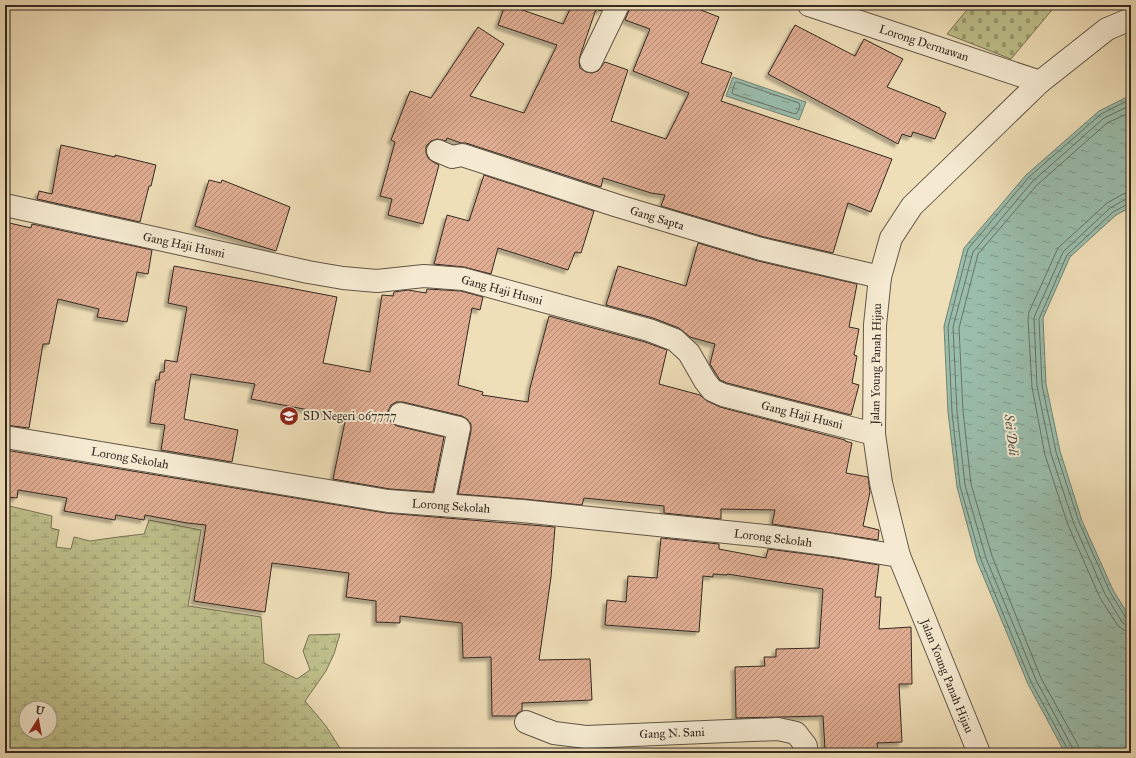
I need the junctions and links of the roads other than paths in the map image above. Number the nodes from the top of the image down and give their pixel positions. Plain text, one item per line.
1 (618, 5) edge
2 (809, 5) edge
3 (1131, 19) edge
4 (591, 61) dead end
5 (1040, 82) junction
6 (438, 150) dead end
7 (5, 205) edge
8 (880, 277) junction
9 (400, 414) dead end
10 (874, 434) junction
11 (5, 437) edge
12 (443, 505) junction
13 (899, 556) junction
14 (526, 722) dead end
15 (806, 753) edge
16 (979, 753) edge

1 - 4 street
2 - 5 street, Lorong Dermawan
3 - 5 street, Jalan Young Panah Hijau
5 - 8 street, Jalan Young Panah Hijau
6 - 8 street, Gang Sapta
7 - 10 street, Gang Haji Husni
8 - 10 street, Jalan Young Panah Hijau
9 - 12 street
10 - 13 street, Jalan Young Panah Hijau
11 - 12 street, Lorong Sekolah
12 - 13 street, Lorong Sekolah
13 - 16 street, Jalan Young Panah Hijau
14 - 15 street, Gang N. Sani

